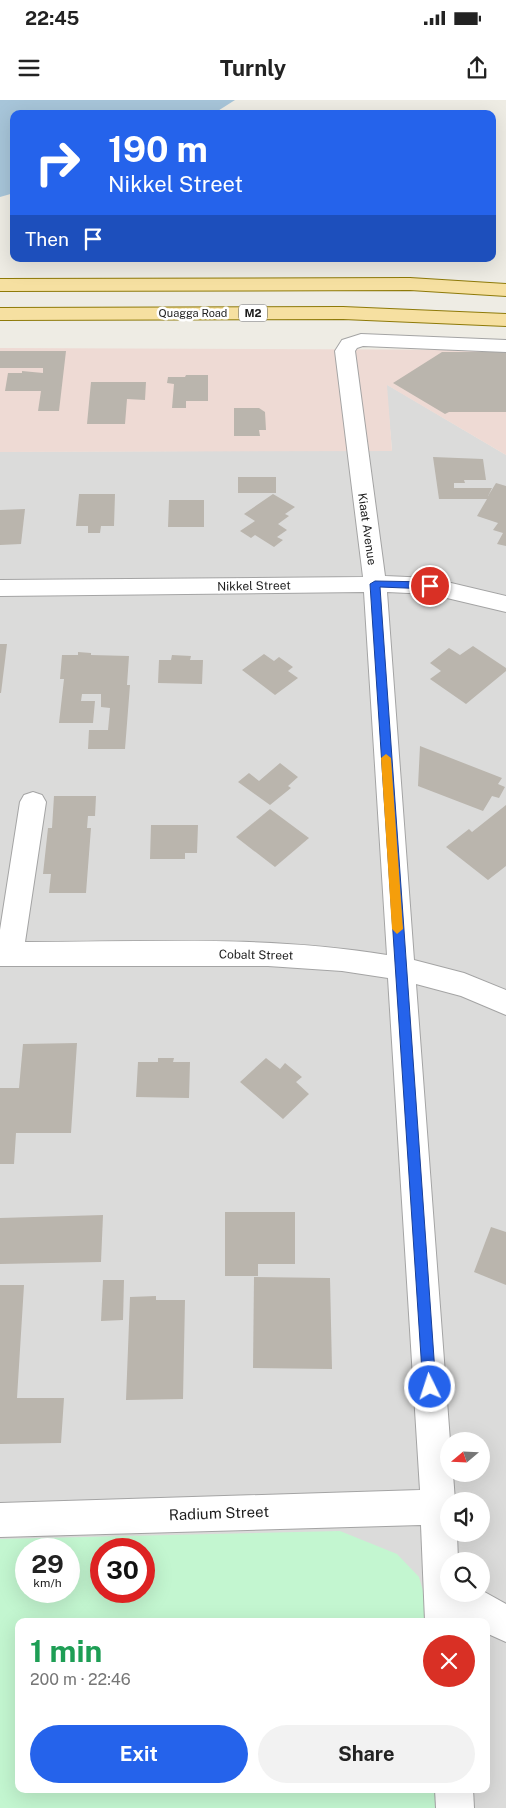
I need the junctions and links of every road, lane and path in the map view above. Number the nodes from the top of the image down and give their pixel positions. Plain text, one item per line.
1 (0, 285) edge
2 (506, 290) edge
3 (0, 314) edge
4 (506, 320) edge
5 (506, 346) edge
6 (375, 584) junction
7 (0, 588) edge
8 (506, 604) edge
9 (33, 802) dead end
10 (5, 954) edge
11 (400, 969) junction
12 (506, 1003) edge
13 (438, 1506) junction
14 (0, 1520) edge
15 (443, 1552) edge
16 (446, 1602) edge
17 (467, 1602) edge
18 (443, 1618) edge
19 (506, 1624) edge
20 (454, 1793) edge
21 (455, 1808) edge

1 - 2 main road
3 - 4 main road, Quagga Road / M2
5 - 6 street, Kiaat Avenue
6 - 7 street, Nikkel Street
6 - 8 street, Nikkel Street
6 - 11 street, Kiaat Avenue
9 - 10 street
10 - 11 street, Cobalt Street
11 - 12 street, Cobalt Street
11 - 13 street, Kiaat Avenue
13 - 14 street, Radium Street
13 - 15 street, Kiaat Avenue
16 - 18 street, Kiaat Avenue
17 - 19 street
20 - 21 street

